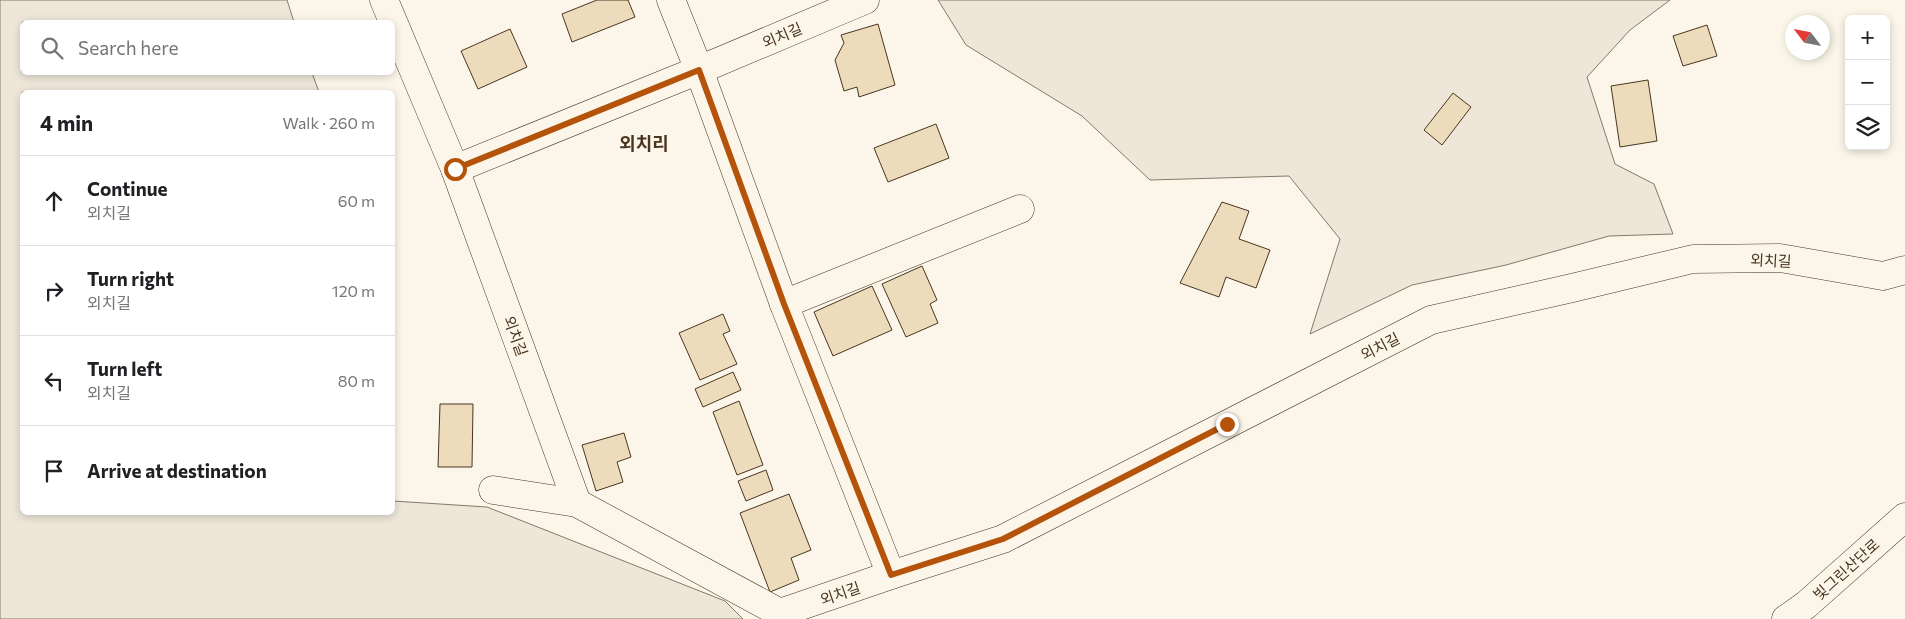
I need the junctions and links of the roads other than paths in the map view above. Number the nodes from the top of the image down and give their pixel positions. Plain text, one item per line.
1 (384, 0) edge
2 (671, 0) edge
3 (864, 0) edge
4 (392, 20) edge
5 (395, 26) edge
6 (699, 70) junction
7 (455, 169) junction
8 (1020, 209) dead end
9 (1905, 270) edge
10 (784, 304) junction
11 (493, 490) dead end
12 (577, 503) junction
13 (1905, 517) edge
14 (891, 575) junction
15 (1786, 619) edge

1 - 4 street, 외치길
2 - 6 street
3 - 6 street, 외치길
5 - 7 street, 외치길
6 - 7 street, 외치길
6 - 10 street
7 - 12 street, 외치길
8 - 10 street
9 - 14 street, 외치길
10 - 14 street
11 - 12 street, 외치길
12 - 14 street, 외치길
13 - 15 street, 빛그린산단로

